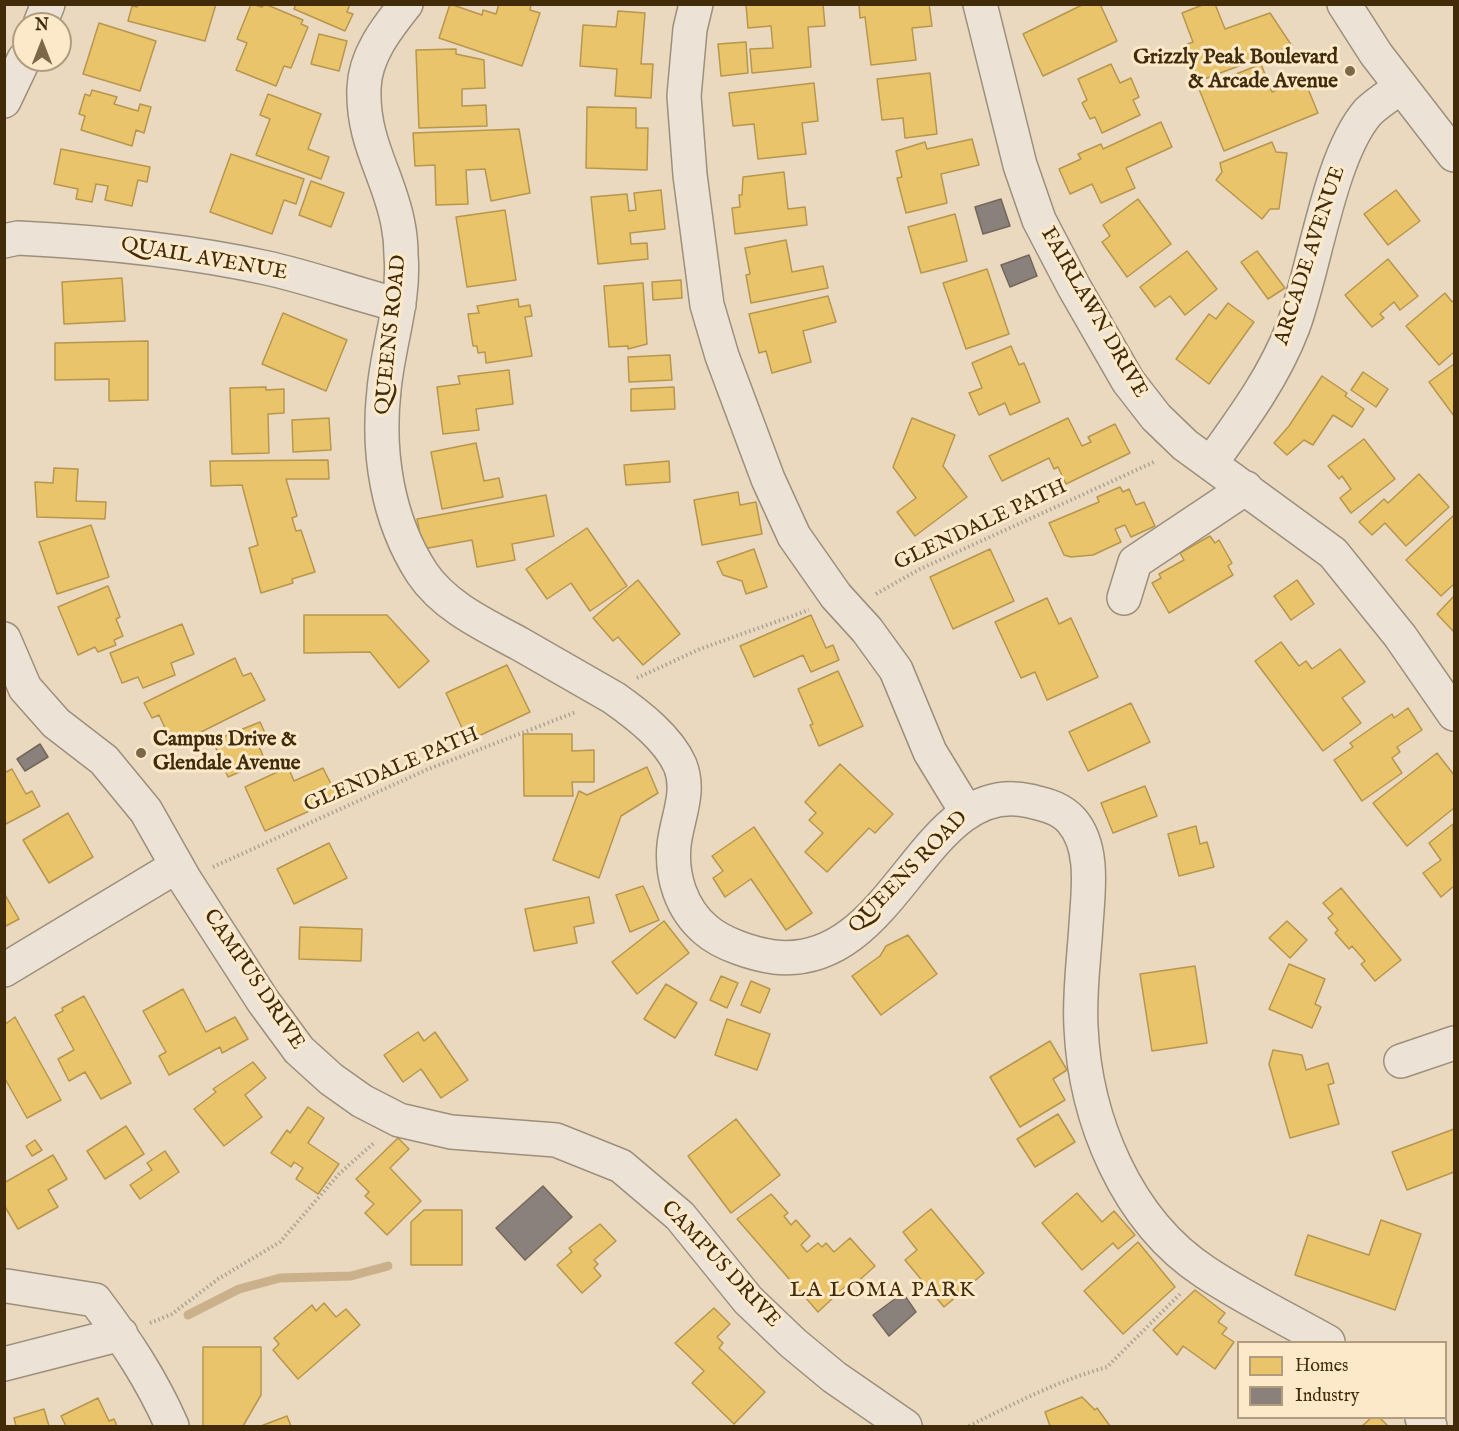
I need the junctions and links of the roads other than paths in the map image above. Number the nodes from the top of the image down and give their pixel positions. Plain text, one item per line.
1 (406, 4) edge
2 (696, 4) edge
3 (980, 4) edge
4 (1344, 4) edge
5 (18, 72) edge
6 (1401, 87) junction
7 (4, 101) edge
8 (1455, 155) edge
9 (4, 241) edge
10 (399, 305) junction
11 (1210, 463) junction
12 (1246, 488) junction
13 (1124, 598) dead end
14 (4, 639) edge
15 (1455, 714) edge
16 (966, 811) junction
17 (181, 873) junction
18 (4, 970) edge
19 (1455, 1043) edge
20 (1401, 1061) dead end
21 (8, 1286) dead end
22 (121, 1334) junction
23 (1326, 1341) edge
24 (4, 1364) edge
25 (172, 1426) edge
26 (905, 1426) edge

1 - 10 street, QUEENS ROAD
2 - 16 street
3 - 11 street, FAIRLAWN DRIVE
4 - 6 street
5 - 7 street
6 - 8 street
6 - 11 street, ARCADE AVENUE
9 - 10 street, QUAIL AVENUE
10 - 16 street, QUEENS ROAD
11 - 12 street, FAIRLAWN DRIVE
12 - 13 street
12 - 15 street, FAIRLAWN DRIVE
14 - 17 street, CAMPUS DRIVE
16 - 23 street, QUEENS ROAD
17 - 18 street
17 - 26 street, CAMPUS DRIVE
19 - 20 street
21 - 22 street
22 - 24 street
22 - 25 street

